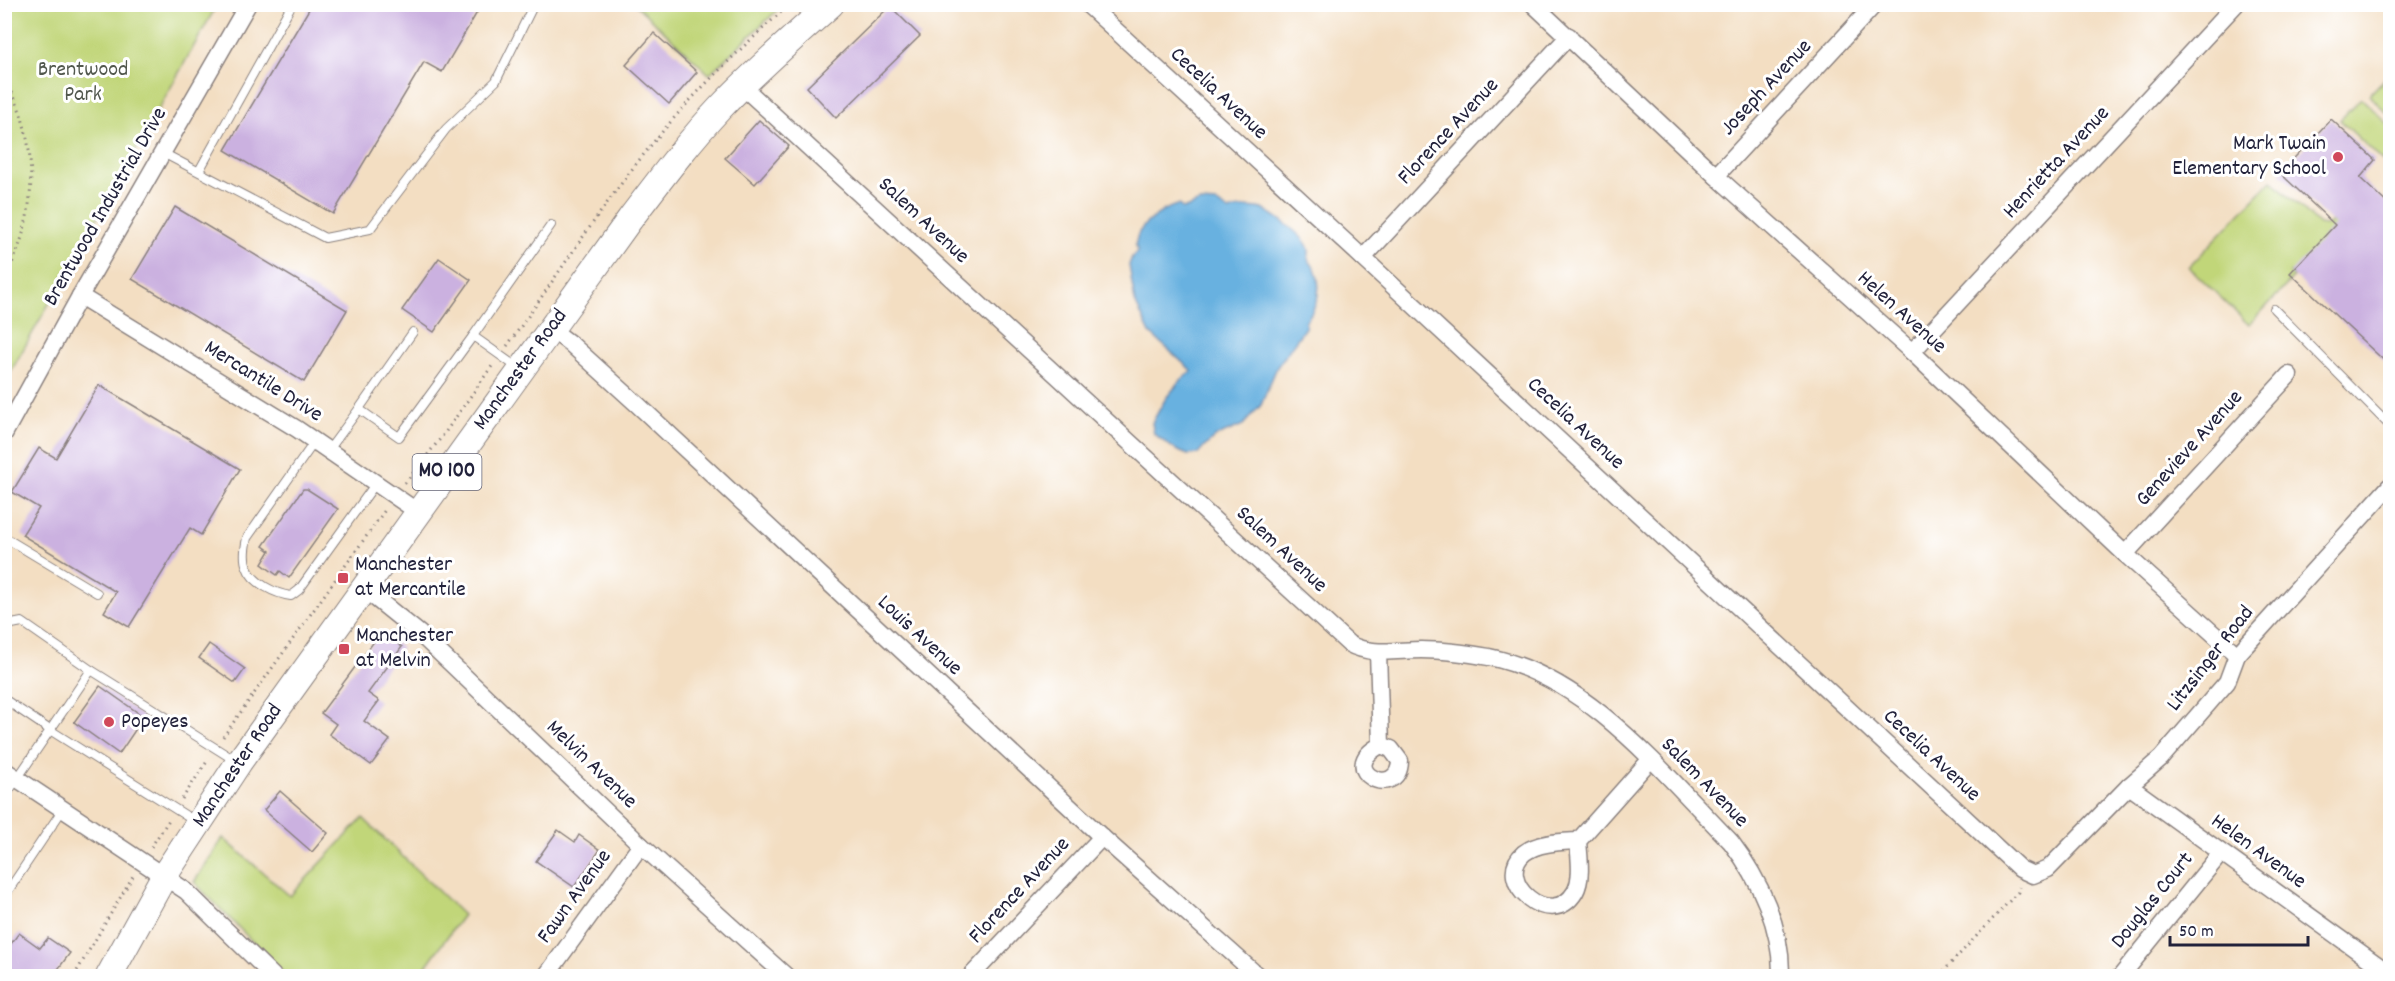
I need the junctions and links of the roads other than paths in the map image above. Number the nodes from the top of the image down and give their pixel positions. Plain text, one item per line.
1 (248, 4) edge
2 (292, 4) edge
3 (534, 4) edge
4 (831, 4) edge
5 (1087, 4) edge
6 (1533, 4) edge
7 (1875, 4) edge
8 (2236, 4) edge
9 (1569, 36) junction
10 (742, 86) junction
11 (163, 153) junction
12 (199, 171) junction
13 (1716, 176) junction
14 (551, 225) dead end
15 (1363, 258) junction
16 (80, 296) junction
17 (2274, 309) dead end
18 (550, 329) junction
19 (413, 332) dead end
20 (473, 336) junction
21 (1912, 352) junction
22 (521, 370) junction
23 (2289, 375) dead end
24 (359, 409) junction
25 (2391, 426) edge
26 (4, 434) edge
27 (322, 446) junction
28 (375, 483) junction
29 (2391, 486) edge
30 (418, 512) junction
31 (4, 537) edge
32 (2125, 554) junction
33 (363, 588) junction
34 (98, 593) dead end
35 (4, 628) edge
36 (1378, 652) junction
37 (2237, 656) junction
38 (91, 670) junction
39 (4, 699) edge
40 (50, 730) junction
41 (1381, 745) dead end
42 (1650, 760) junction
43 (239, 762) junction
44 (11, 774) edge
45 (2129, 786) junction
46 (4, 798) edge
47 (63, 809) junction
48 (198, 824) junction
49 (1102, 837) junction
50 (1578, 841) junction
51 (641, 845) junction
52 (2221, 853) junction
53 (2029, 873) joint
54 (164, 876) junction
55 (4, 897) edge
56 (2391, 974) edge
57 (109, 976) edge
58 (273, 976) edge
59 (546, 976) edge
60 (786, 976) edge
61 (971, 976) edge
62 (1258, 976) edge
63 (1781, 976) edge
64 (2121, 976) edge

1 - 11 street, Brentwood Industrial Drive
2 - 12 lane
3 - 12 lane
4 - 10 main road, Manchester Road / MO 100
5 - 15 street, Cecelia Avenue
6 - 9 street, Helen Avenue
7 - 13 street, Joseph Avenue
8 - 21 street, Henrietta Avenue
9 - 13 street, Helen Avenue
9 - 15 street, Florence Avenue
10 - 18 main road, Manchester Road / MO 100
10 - 36 street, Salem Avenue
11 - 12 lane
11 - 16 street, Brentwood Industrial Drive
13 - 21 street, Helen Avenue
14 - 20 lane
15 - 53 street, Cecelia Avenue
16 - 26 street, Brentwood Industrial Drive
16 - 27 street, Mercantile Drive
17 - 25 lane
18 - 22 main road, Manchester Road / MO 100
18 - 49 street, Louis Avenue
19 - 24 lane
20 - 22 lane
20 - 24 lane
21 - 32 street, Helen Avenue
22 - 30 main road, Manchester Road / MO 100
23 - 32 street, Genevieve Avenue
24 - 27 lane
27 - 28 street, Mercantile Drive
27 - 28 lane
28 - 30 street, Mercantile Drive
29 - 37 street, Litzsinger Road
30 - 33 main road, Manchester Road / MO 100
31 - 34 lane
32 - 37 street, Helen Avenue
33 - 43 main road, Manchester Road / MO 100
33 - 51 street, Melvin Avenue
35 - 38 lane
36 - 41 street
36 - 42 street, Salem Avenue
37 - 45 street, Litzsinger Road
38 - 40 lane
38 - 43 lane
39 - 40 lane
40 - 44 lane
40 - 48 lane
42 - 50 street
42 - 63 street, Salem Avenue
43 - 48 main road, Manchester Road / MO 100
44 - 46 lane
44 - 47 street
45 - 52 street, Helen Avenue
45 - 53 street, Litzsinger Road
47 - 54 street
47 - 55 lane
48 - 54 main road, Manchester Road / MO 100
49 - 61 street, Florence Avenue
49 - 62 street, Louis Avenue
50 - 50 street
51 - 59 street, Fawn Avenue
51 - 60 street, Melvin Avenue
52 - 56 street, Helen Avenue
52 - 64 street, Douglas Court
54 - 57 main road, Manchester Road / MO 100
54 - 58 street

